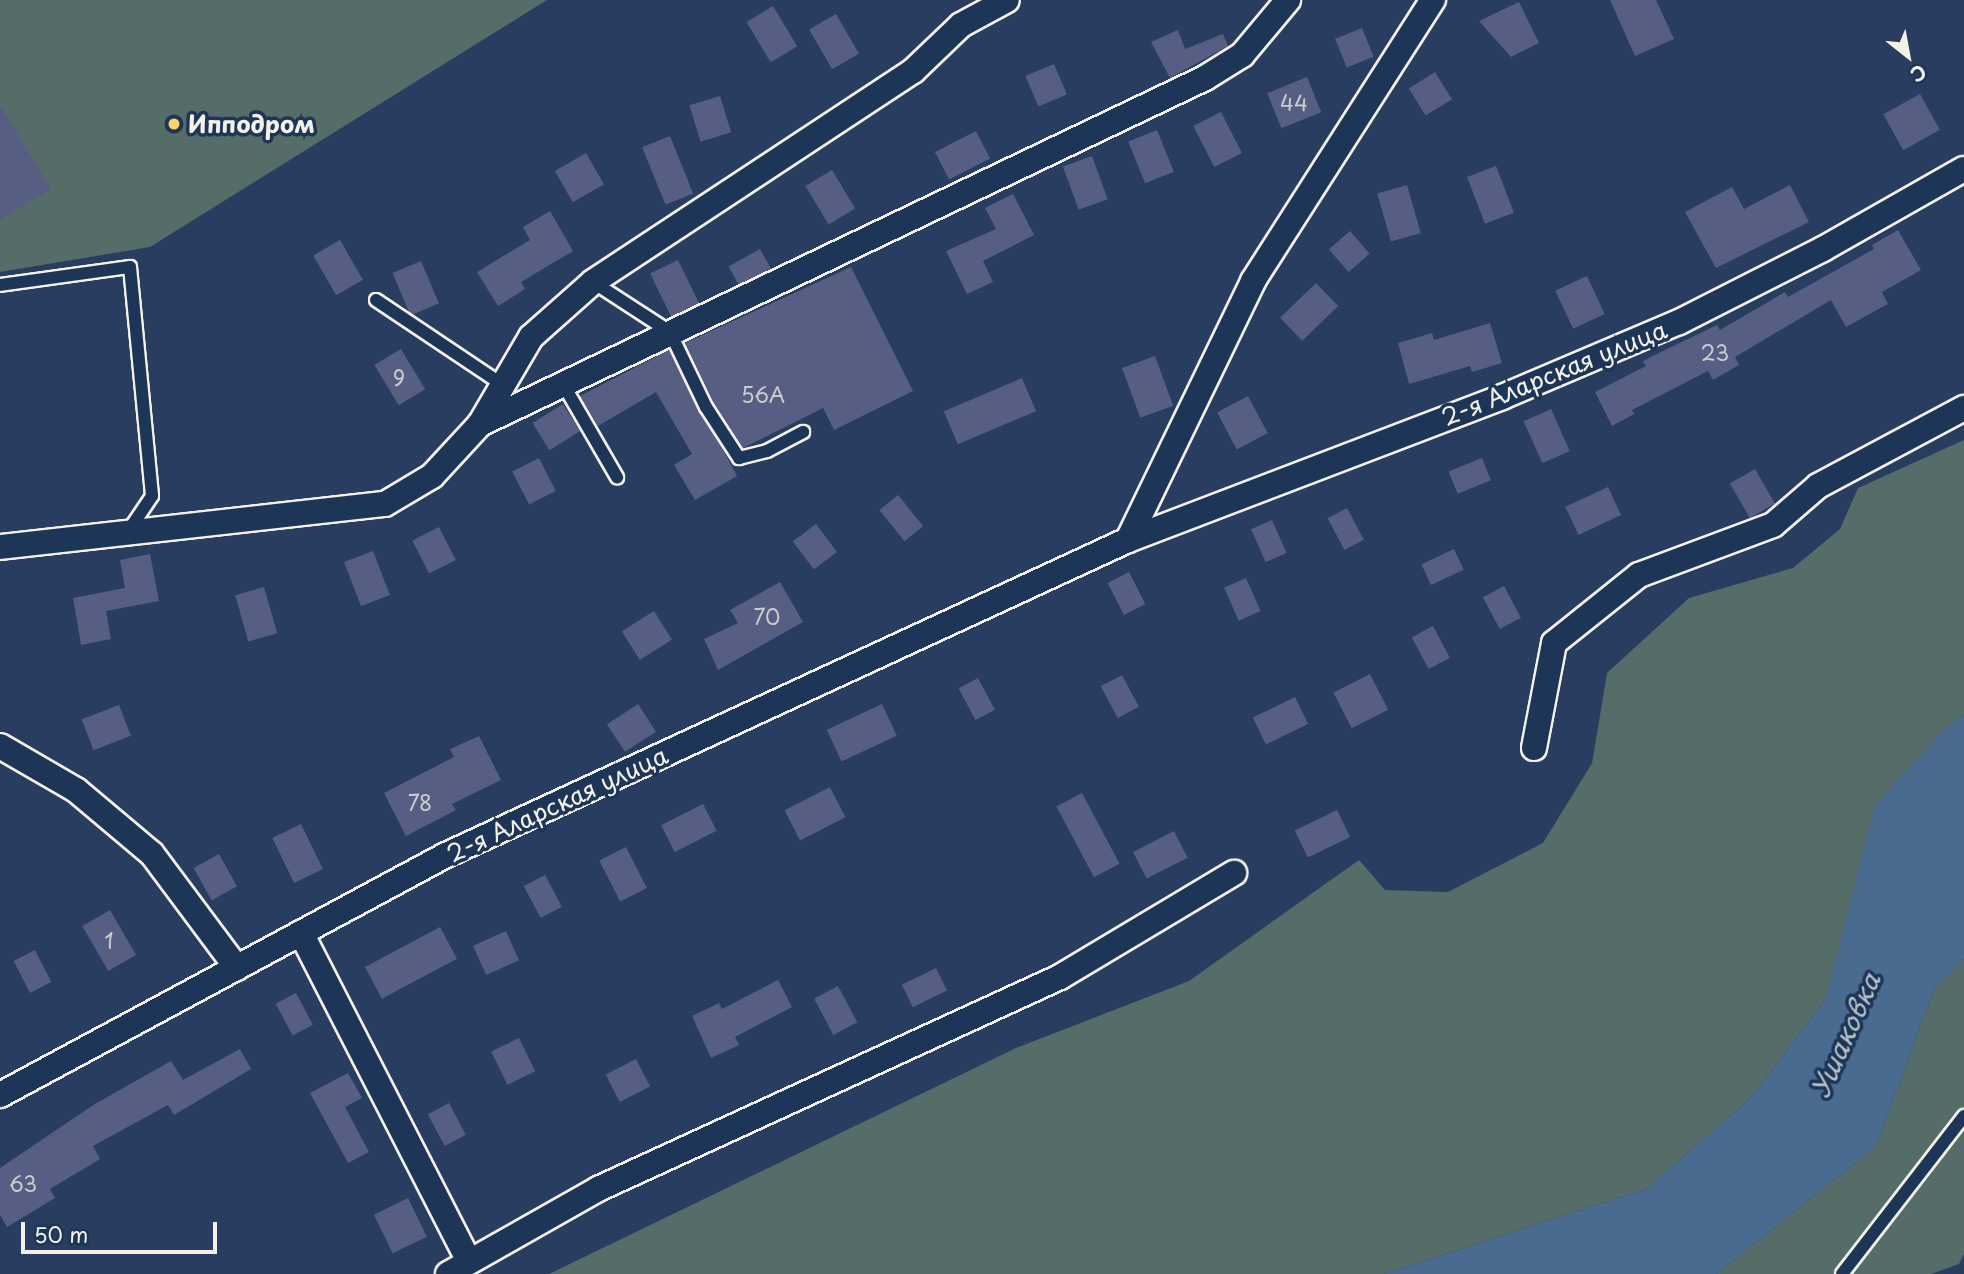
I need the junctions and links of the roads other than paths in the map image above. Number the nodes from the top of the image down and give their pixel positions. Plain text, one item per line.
1 (1007, 0) edge
2 (1288, 0) edge
3 (1433, 0) edge
4 (1964, 169) edge
5 (593, 282) junction
6 (0, 285) edge
7 (376, 300) dead end
8 (670, 332) junction
9 (563, 384) junction
10 (503, 385) junction
11 (1964, 408) edge
12 (480, 424) junction
13 (803, 432) dead end
14 (617, 477) dead end
15 (127, 534) junction
16 (1128, 540) junction
17 (0, 547) edge
18 (0, 746) edge
19 (1534, 748) dead end
20 (1234, 873) dead end
21 (301, 933) junction
22 (237, 968) junction
23 (0, 1096) edge
24 (1964, 1116) edge
25 (459, 1268) edge
26 (1842, 1274) edge

1 - 5 street
2 - 8 street
3 - 16 street
4 - 16 street, 2-я Аларская улица
5 - 8 lane
5 - 10 street
6 - 15 lane
7 - 10 lane
8 - 9 street
8 - 13 lane
9 - 12 street
9 - 14 lane
10 - 12 street
11 - 19 street
12 - 15 street
15 - 17 street
16 - 21 street, 2-я Аларская улица
18 - 22 street
20 - 25 street
21 - 22 street, 2-я Аларская улица
21 - 25 street
22 - 23 street, 2-я Аларская улица
24 - 26 lane

